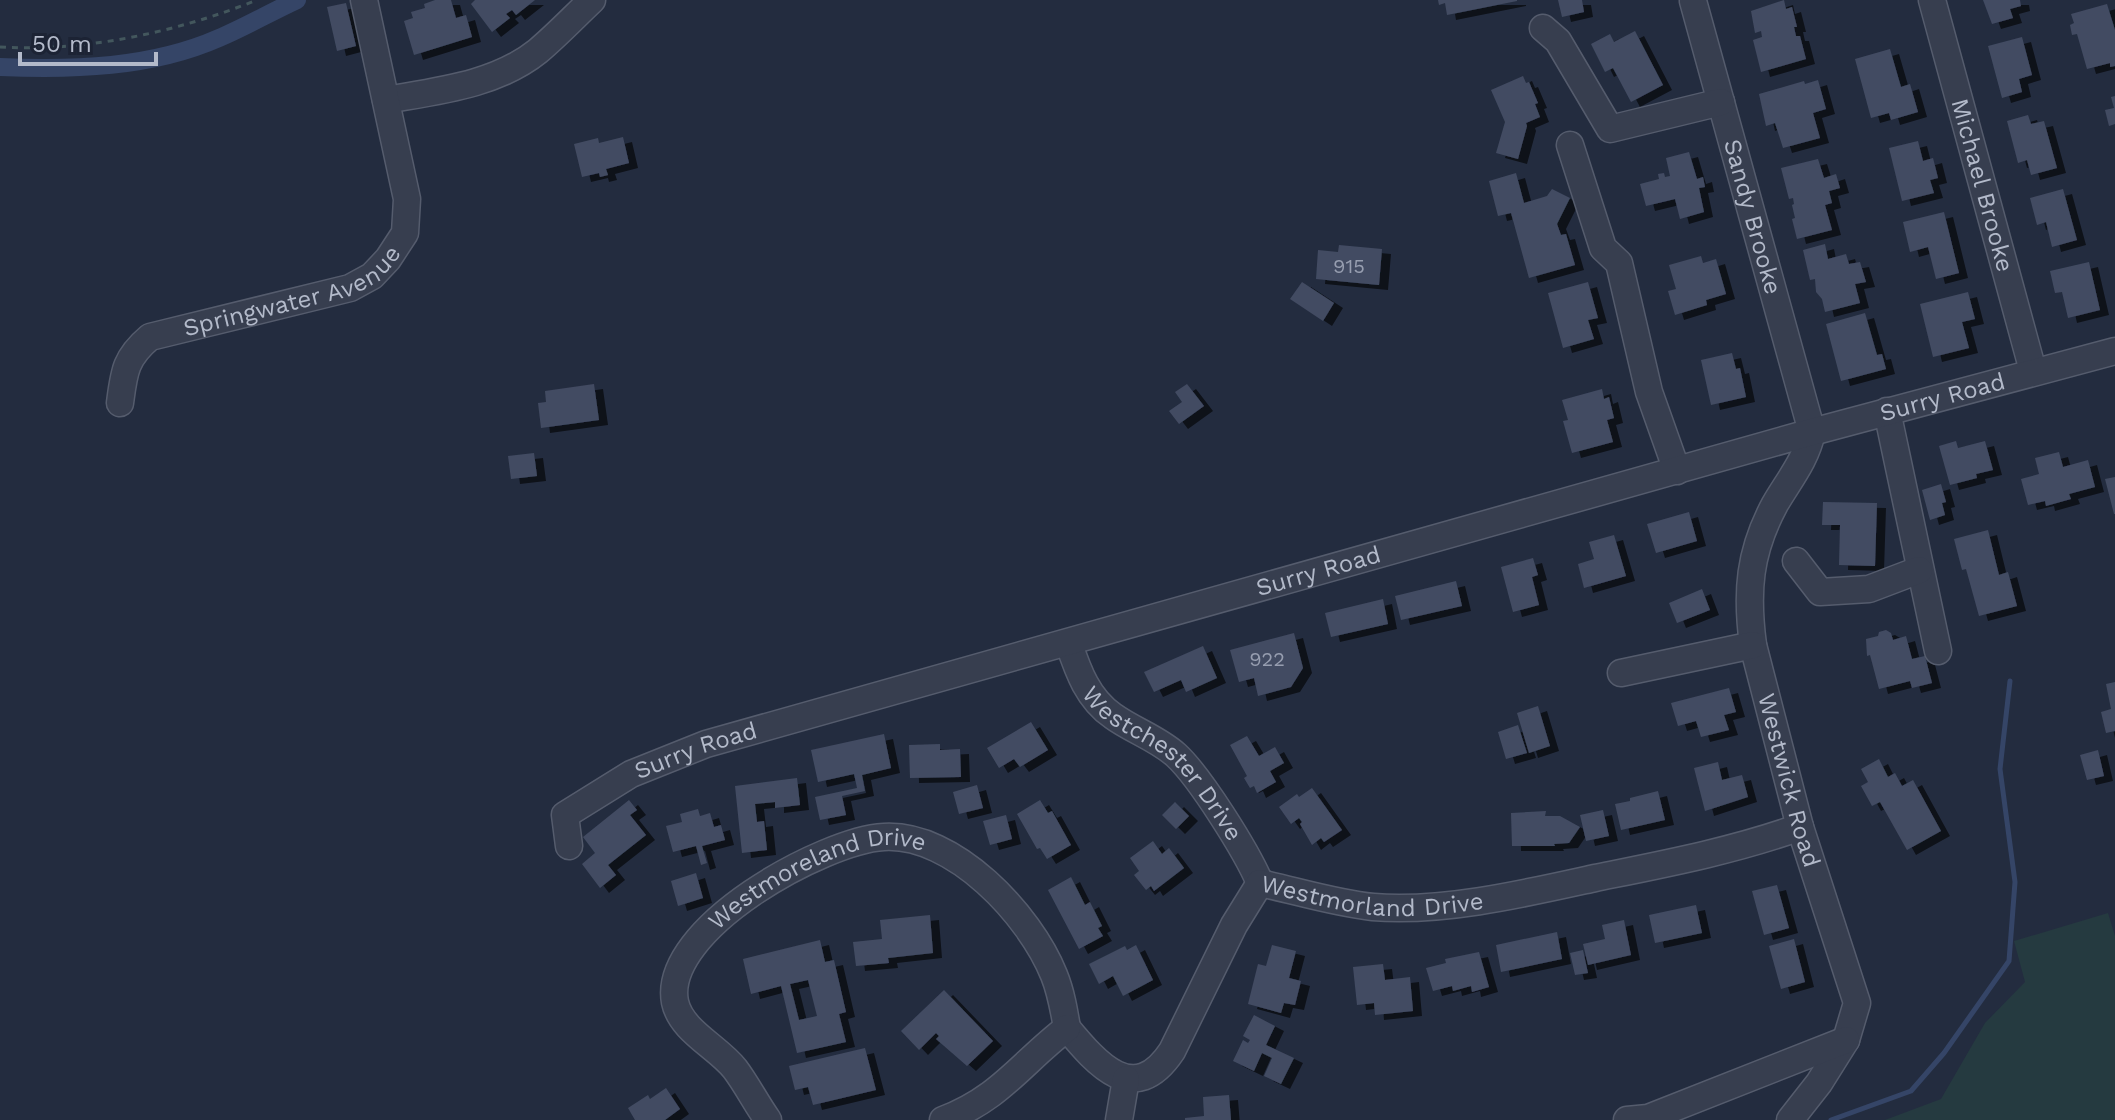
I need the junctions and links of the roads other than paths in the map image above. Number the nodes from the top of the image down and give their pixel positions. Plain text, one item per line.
1 (364, 0) edge
2 (592, 0) edge
3 (1932, 0) edge
4 (1693, 1) edge
5 (1543, 28) dead end
6 (386, 100) junction
7 (1721, 102) junction
8 (1570, 145) dead end
9 (2115, 351) edge
10 (2033, 371) junction
11 (120, 403) dead end
12 (1887, 411) junction
13 (1812, 432) junction
14 (1677, 471) junction
15 (1796, 561) dead end
16 (1919, 570) junction
17 (1069, 644) junction
18 (1753, 645) junction
19 (1938, 651) dead end
20 (1621, 673) dead end
21 (1800, 827) junction
22 (569, 846) dead end
23 (1260, 883) junction
24 (1067, 1028) junction
25 (1846, 1040) junction
26 (1126, 1079) junction
27 (768, 1120) edge
28 (943, 1120) edge
29 (1119, 1120) edge
30 (1627, 1120) edge
31 (1790, 1120) edge

1 - 6 street, Springwater Avenue
2 - 6 street
3 - 10 street, Michael Brooke
4 - 7 street, Sandy Brooke
5 - 7 street
6 - 11 street, Springwater Avenue
7 - 13 street, Sandy Brooke
8 - 14 street
9 - 10 street, Surry Road
10 - 12 street, Surry Road
12 - 13 street, Surry Road
12 - 16 street
13 - 14 street, Surry Road
13 - 18 street, Westwick Road
14 - 17 street, Surry Road
15 - 16 street
16 - 19 street
17 - 22 street, Surry Road
17 - 23 street, Westchester Drive
18 - 20 street
18 - 21 street, Westwick Road
21 - 23 street, Westmorland Drive
21 - 25 street, Westwick Road
23 - 26 street, Westmorland Drive
24 - 26 street
24 - 27 street, Westmoreland Drive
24 - 28 street
25 - 30 street
25 - 31 street, Westwick Road
26 - 29 street

